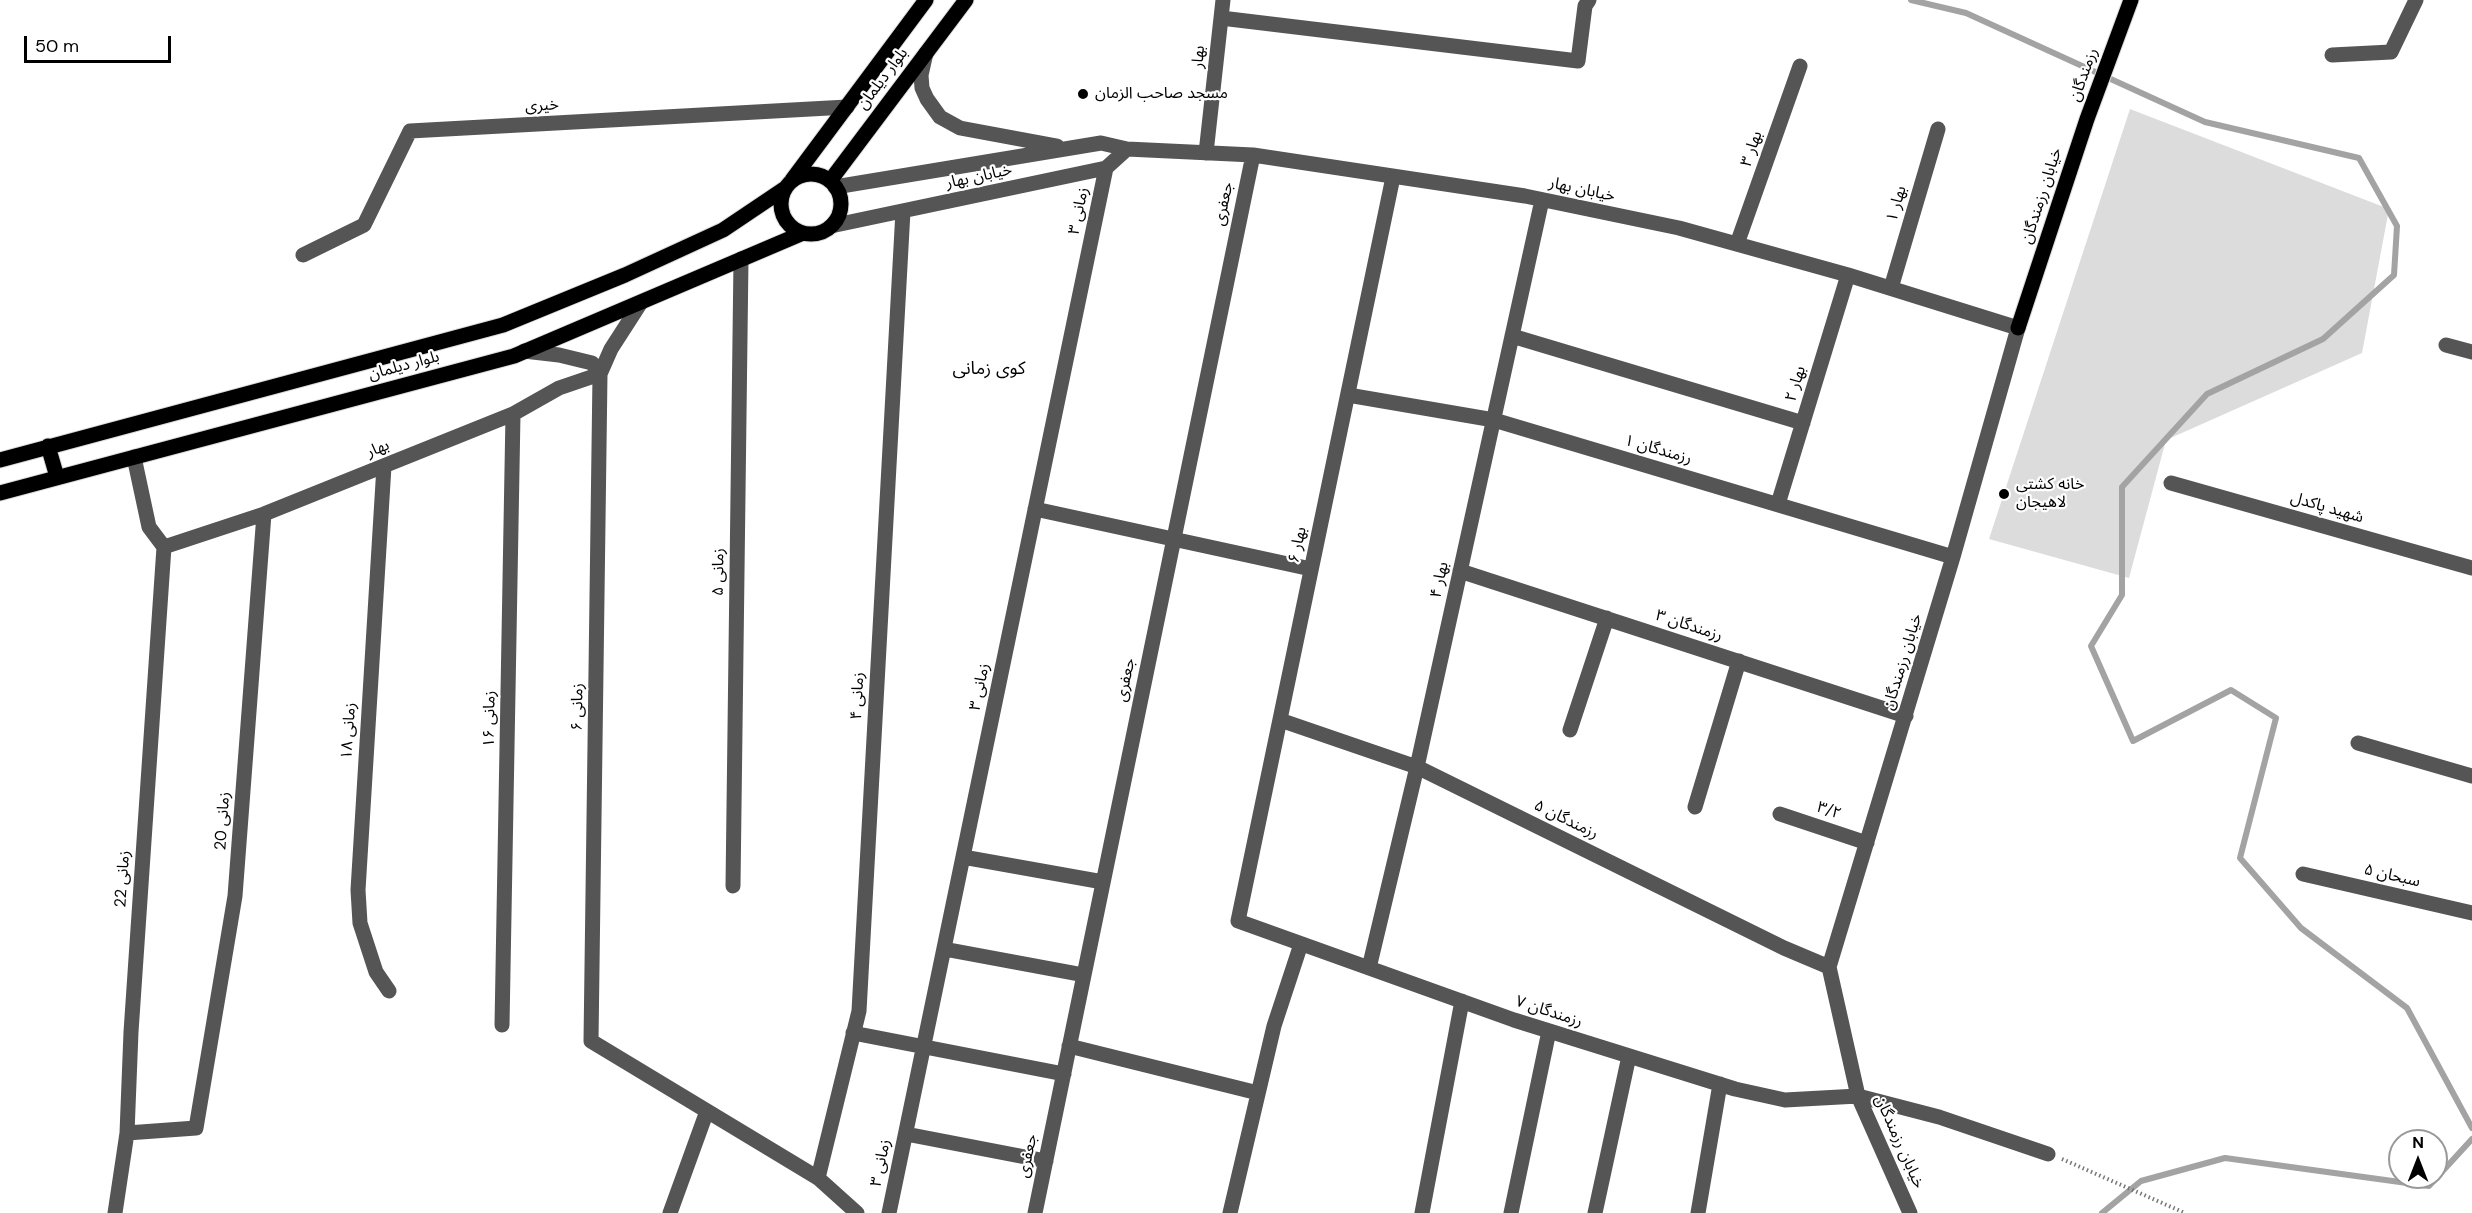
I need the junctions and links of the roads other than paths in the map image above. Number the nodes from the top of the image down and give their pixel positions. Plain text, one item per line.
1 (926, 0) edge
2 (966, 0) edge
3 (1222, 0) edge
4 (1589, 0) edge
5 (2131, 0) edge
6 (2416, 0) edge
7 (1221, 18) junction
8 (926, 51) junction
9 (2332, 55) dead end
10 (1800, 66) dead end
11 (847, 107) junction
12 (2087, 119) joint
13 (1938, 129) dead end
14 (1069, 148) junction
15 (1127, 149) junction
16 (1206, 153) junction
17 (1252, 155) junction
18 (1106, 168) junction
19 (1393, 177) junction
20 (833, 184) junction
21 (788, 185) junction
22 (1542, 200) junction
23 (903, 212) junction
24 (831, 226) junction
25 (803, 233) junction
26 (1737, 244) junction
27 (303, 255) dead end
28 (741, 259) junction
29 (1848, 275) junction
30 (1891, 288) junction
31 (639, 304) junction
32 (2018, 328) junction
33 (1512, 336) junction
34 (2446, 345) dead end
35 (524, 351) junction
36 (2472, 352) edge
37 (600, 374) junction
38 (1348, 395) junction
39 (513, 414) junction
40 (1494, 420) junction
41 (1803, 423) junction
42 (48, 446) junction
43 (134, 457) junction
44 (0, 460) edge
45 (384, 466) junction
46 (57, 477) junction
47 (2171, 483) dead end
48 (0, 493) edge
49 (1778, 504) junction
50 (1035, 509) junction
51 (264, 514) junction
52 (1174, 538) junction
53 (164, 547) junction
54 (1953, 557) junction
55 (2472, 568) edge
56 (1311, 569) junction
57 (1460, 571) junction
58 (1607, 618) junction
59 (1739, 661) junction
60 (1906, 716) junction
61 (1280, 720) junction
62 (1569, 730) dead end
63 (2358, 743) dead end
64 (1417, 767) junction
65 (2472, 776) edge
66 (1695, 807) dead end
67 (1780, 814) dead end
68 (1867, 843) junction
69 (963, 856) junction
70 (2303, 874) dead end
71 (1103, 882) junction
72 (733, 886) dead end
73 (2472, 913) edge
74 (1238, 921) joint
75 (1301, 944) junction
76 (944, 949) junction
77 (1829, 967) junction
78 (1369, 968) junction
79 (1084, 975) junction
80 (389, 991) dead end
81 (1462, 1001) junction
82 (502, 1025) dead end
83 (1549, 1031) junction
84 (853, 1033) junction
85 (1069, 1046) junction
86 (924, 1047) junction
87 (1629, 1056) junction
88 (1064, 1074) junction
89 (1720, 1084) junction
90 (1258, 1093) junction
91 (1858, 1096) junction
92 (707, 1111) junction
93 (127, 1133) junction
94 (906, 1134) junction
95 (2048, 1154) road end
96 (1046, 1161) junction
97 (818, 1178) junction
98 (115, 1213) edge
99 (670, 1213) edge
100 (857, 1213) edge
101 (889, 1213) edge
102 (1035, 1213) edge
103 (1230, 1213) edge
104 (1422, 1213) edge
105 (1511, 1213) edge
106 (1595, 1213) edge
107 (1698, 1213) edge
108 (1910, 1213) edge

1 - 11 main road, بلوار دیلمان
2 - 8 main road, بلوار دیلمان
3 - 7 street, بهار
4 - 7 street
5 - 12 main road, رزمندگان
6 - 9 street
7 - 16 street, بهار
8 - 14 street
8 - 20 main road, بلوار دیلمان
10 - 26 street, بهار ۳
11 - 21 main road, بلوار دیلمان
11 - 27 street, خیری
12 - 32 main road, خیابان رزمندگان
13 - 30 street, بهار ۱
14 - 15 street, خیابان بهار
14 - 20 street, خیابان بهار
15 - 16 street, خیابان بهار
15 - 18 street, خیابان بهار
16 - 17 street, خیابان بهار
17 - 19 street, خیابان بهار
17 - 52 street, جعفری
18 - 23 street, خیابان بهار
18 - 50 street, زمانی ۳
19 - 22 street, خیابان بهار
19 - 38 street, بهار ۶
20 - 21 main road
20 - 24 main road
21 - 25 main road
21 - 42 main road, بلوار دیلمان
22 - 26 street, خیابان بهار
22 - 33 street, بهار ۴
23 - 24 street, خیابان بهار
23 - 84 street, زمانی ۴
24 - 25 main road
25 - 28 main road, بلوار دیلمان
26 - 29 street, خیابان بهار
28 - 31 main road, بلوار دیلمان
28 - 72 street, زمانی ۵
29 - 30 street, خیابان بهار
29 - 41 street, بهار ۲
30 - 32 street, خیابان بهار
31 - 35 main road, بلوار دیلمان
31 - 37 street
32 - 54 street, خیابان رزمندگان
33 - 40 street, بهار ۴
33 - 41 street
34 - 36 street
35 - 37 street
35 - 43 main road, بلوار دیلمان
37 - 39 street, بهار
37 - 92 street, زمانی ۶
38 - 40 street, رزمندگان ۱
38 - 56 street, بهار ۶
39 - 45 street, بهار
39 - 82 street, زمانی ۱۶
40 - 49 street, رزمندگان ۱
40 - 57 street, بهار ۴
41 - 49 street, بهار ۲
42 - 44 main road, بلوار دیلمان
42 - 46 main road
43 - 46 main road, بلوار دیلمان
43 - 53 street
45 - 51 street, بهار
45 - 80 street, زمانی ۱۸
46 - 48 main road, بلوار دیلمان
47 - 55 street, شهید پاکدل
49 - 54 street, رزمندگان ۱
50 - 52 street
50 - 69 street, زمانی ۳
51 - 53 street, بهار
51 - 93 street, زمانی 20
52 - 56 street
52 - 71 street, جعفری
53 - 93 street, زمانی 22
54 - 60 street, خیابان رزمندگان
56 - 61 street, بهار ۶
57 - 58 street, رزمندگان ۳
57 - 64 street, بهار ۴
58 - 59 street, رزمندگان ۳
58 - 62 street
59 - 60 street, رزمندگان ۳
59 - 66 street
60 - 68 street, خیابان رزمندگان
61 - 64 street, رزمندگان ۵
61 - 74 street, بهار ۶
63 - 65 street
64 - 77 street, رزمندگان ۵
64 - 78 street, بهار ۴
67 - 68 street, ۳/۲
68 - 77 street, خیابان رزمندگان
69 - 71 street
69 - 76 street, زمانی ۳
70 - 73 street, سبحان ۵
71 - 79 street, جعفری
74 - 75 street, رزمندگان ۷
75 - 78 street, رزمندگان ۷
75 - 90 street
76 - 79 street
76 - 86 street, زمانی ۳
77 - 91 street, خیابان رزمندگان
78 - 81 street, رزمندگان ۷
79 - 85 street, جعفری
81 - 83 street, رزمندگان ۷
81 - 104 street
83 - 87 street, رزمندگان ۷
83 - 105 street
84 - 86 street
84 - 97 street, زمانی ۴
85 - 88 street, جعفری
85 - 90 street
86 - 88 street
86 - 94 street, زمانی ۳
87 - 89 street, رزمندگان ۷
87 - 106 street
88 - 96 street, جعفری
89 - 91 street, رزمندگان ۷
89 - 107 street
90 - 103 street
91 - 95 street, رزمندگان ۷
91 - 108 street, خیابان رزمندگان
92 - 97 street
92 - 99 street
93 - 98 street, زمانی 22
94 - 96 street
94 - 101 street, زمانی ۳
96 - 102 street, جعفری
97 - 100 street

